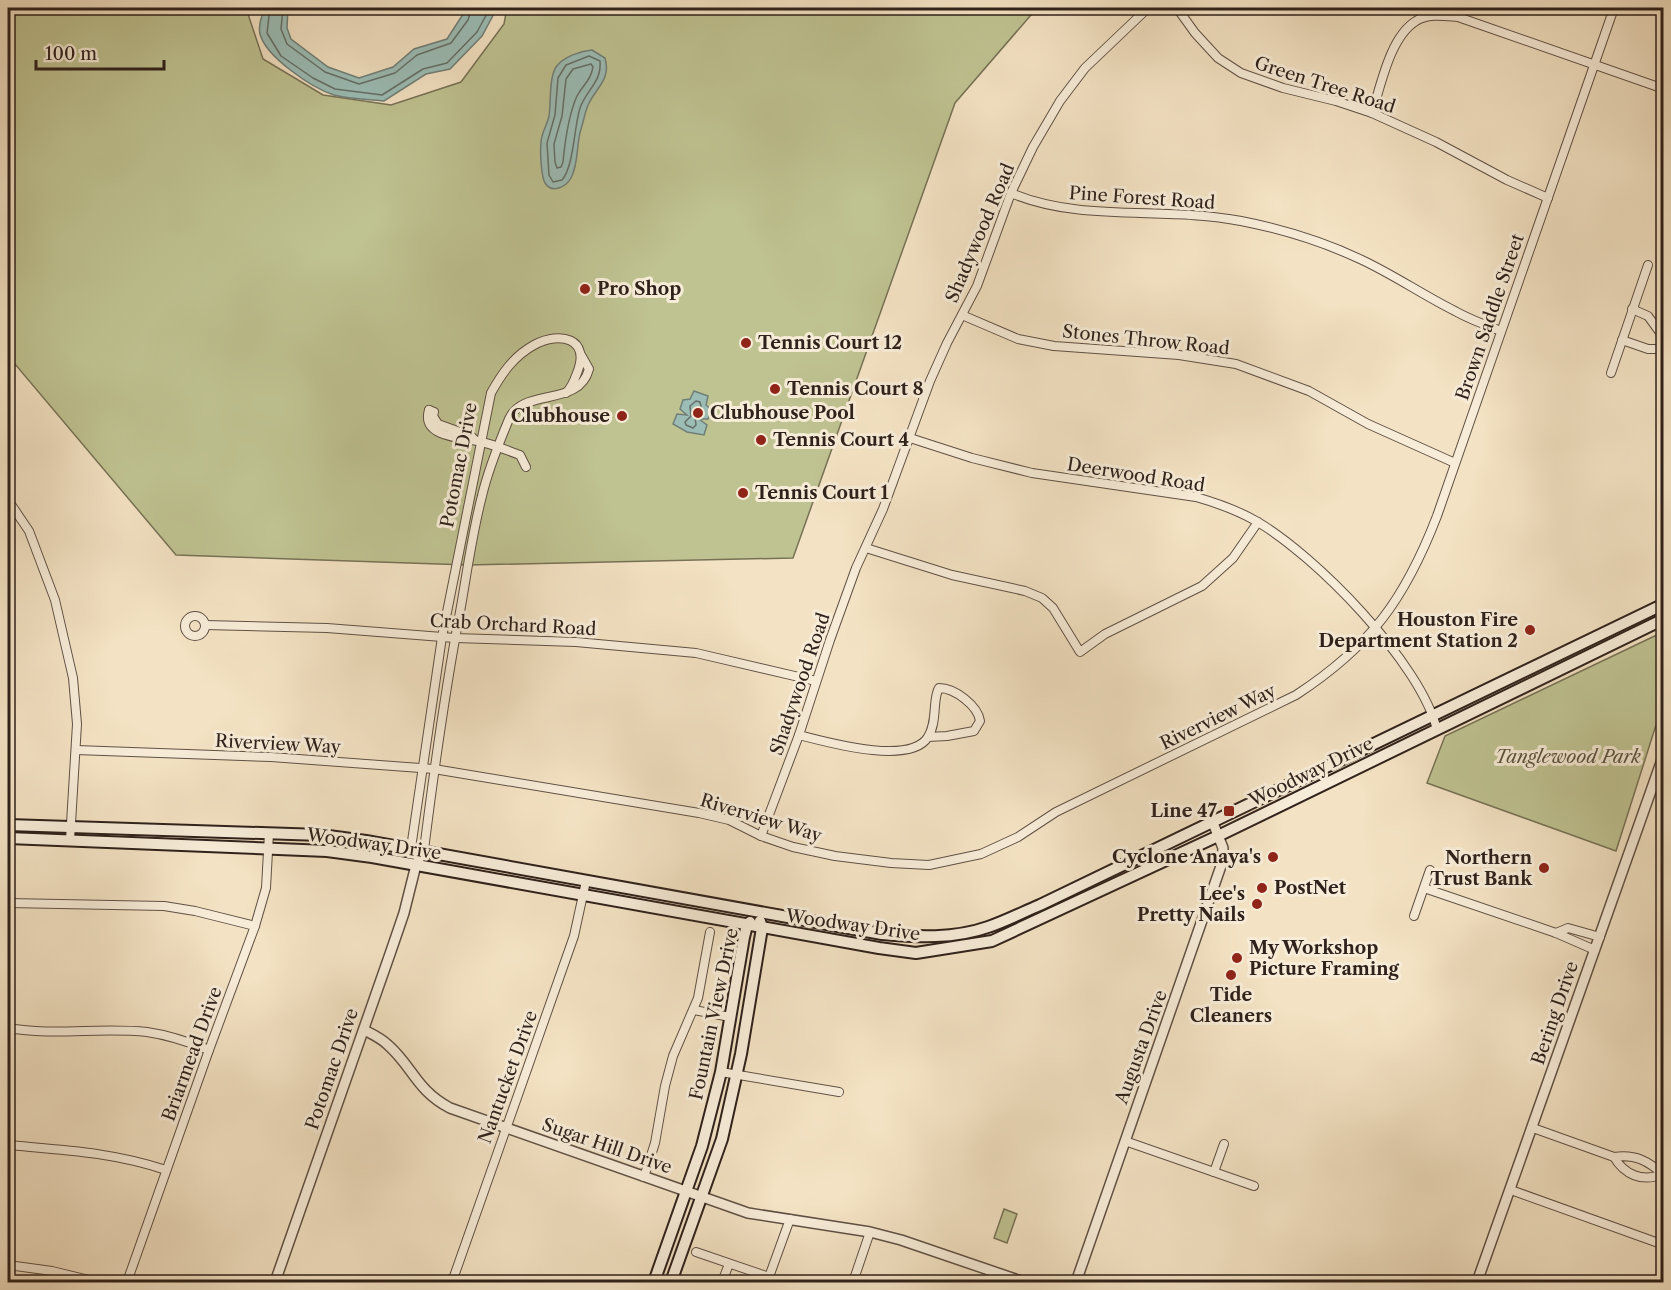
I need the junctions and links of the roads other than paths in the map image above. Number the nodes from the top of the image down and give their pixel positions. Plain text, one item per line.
1 (1148, 8) edge
2 (1177, 8) edge
3 (1614, 8) edge
4 (1594, 64) junction
5 (1664, 89) edge
6 (1372, 113) junction
7 (1011, 193) junction
8 (1548, 198) junction
9 (1648, 266) dead end
10 (1632, 309) junction
11 (962, 315) junction
12 (1501, 331) junction
13 (1664, 338) edge
14 (1622, 340) junction
15 (1664, 349) edge
16 (1611, 373) dead end
17 (910, 438) junction
18 (478, 441) junction
19 (499, 448) junction
20 (1455, 463) junction
21 (526, 467) dead end
22 (8, 500) edge
23 (1257, 522) junction
24 (866, 548) junction
25 (1664, 604) edge
26 (1664, 619) edge
27 (205, 625) dead end
28 (1376, 628) junction
29 (442, 637) junction
30 (455, 638) junction
31 (1546, 660) junction
32 (1554, 673) junction
33 (1514, 675) junction
34 (816, 681) junction
35 (1521, 689) junction
36 (1433, 714) junction
37 (1437, 730) junction
38 (800, 735) junction
39 (928, 737) junction
40 (76, 750) junction
41 (1664, 754) edge
42 (422, 768) junction
43 (435, 769) junction
44 (1316, 772) junction
45 (1323, 784) junction
46 (1213, 823) junction
47 (8, 825) edge
48 (71, 827) junction
49 (269, 833) junction
50 (761, 836) junction
51 (1218, 836) junction
52 (8, 837) edge
53 (70, 840) junction
54 (411, 848) junction
55 (268, 850) junction
56 (424, 850) junction
57 (416, 865) junction
58 (1430, 870) dead end
59 (1098, 877) junction
60 (586, 881) junction
61 (1424, 888) junction
62 (1104, 891) junction
63 (584, 895) junction
64 (8, 903) edge
65 (758, 913) junction
66 (1414, 916) dead end
67 (747, 925) junction
68 (255, 927) junction
69 (762, 928) junction
70 (710, 932) dead end
71 (1556, 933) junction
72 (882, 934) junction
73 (1600, 937) junction
74 (879, 948) junction
75 (1595, 950) junction
76 (694, 1010) junction
77 (730, 1017) junction
78 (8, 1028) edge
79 (364, 1030) junction
80 (209, 1050) junction
81 (721, 1072) junction
82 (737, 1075) junction
83 (839, 1092) dead end
84 (1533, 1128) junction
85 (506, 1129) junction
86 (1125, 1141) junction
87 (1224, 1144) dead end
88 (8, 1145) edge
89 (1614, 1157) junction
90 (166, 1170) junction
91 (1214, 1172) junction
92 (1663, 1174) edge
93 (644, 1177) junction
94 (1254, 1186) dead end
95 (1511, 1190) junction
96 (686, 1191) junction
97 (702, 1196) junction
98 (790, 1219) junction
99 (870, 1232) junction
100 (1664, 1245) edge
101 (696, 1252) dead end
102 (729, 1263) junction
103 (8, 1265) edge
104 (97, 1282) edge
105 (127, 1282) edge
106 (275, 1282) edge
107 (452, 1282) edge
108 (654, 1282) edge
109 (671, 1282) edge
110 (722, 1282) edge
111 (853, 1282) edge
112 (1024, 1282) edge
113 (1076, 1282) edge
114 (1477, 1282) edge

1 - 7 street, Shadywood Road
2 - 6 street, Green Tree Road
3 - 4 street, Brown Saddle Street
4 - 5 street
4 - 6 street
4 - 8 street, Brown Saddle Street
6 - 8 street, Green Tree Road
7 - 11 street, Shadywood Road
7 - 12 street, Pine Forest Road
8 - 12 street, Brown Saddle Street
9 - 10 street
10 - 13 street
10 - 14 street
11 - 17 street, Shadywood Road
11 - 20 street, Stones Throw Road
12 - 20 street, Brown Saddle Street
14 - 15 street
14 - 16 street
17 - 23 street, Deerwood Road
17 - 24 street, Shadywood Road
18 - 18 street
18 - 19 street
18 - 19 street, Potomac Drive
18 - 29 street, Potomac Drive
19 - 21 street
19 - 30 street, Potomac Drive
20 - 28 street, Brown Saddle Street
22 - 40 street
23 - 24 street
23 - 28 street, Deerwood Road
24 - 34 street, Shadywood Road
25 - 31 main road, Woodway Drive
26 - 32 main road, Woodway Drive
27 - 29 street, Crab Orchard Road
28 - 36 street, Deerwood Road
28 - 50 street, Riverview Way
29 - 30 street, Crab Orchard Road
29 - 42 street, Potomac Drive
30 - 34 street, Crab Orchard Road
30 - 43 street, Potomac Drive
31 - 32 main road
31 - 33 main road, Woodway Drive
32 - 35 main road, Woodway Drive
33 - 35 main road
33 - 36 main road, Woodway Drive
34 - 38 street, Shadywood Road
35 - 37 main road, Woodway Drive
36 - 37 street, Deerwood Road
36 - 44 main road, Woodway Drive
37 - 45 main road, Woodway Drive
38 - 39 street
38 - 50 street, Shadywood Road
39 - 39 street
40 - 42 street, Riverview Way
40 - 48 street
41 - 73 street, Bering Drive
42 - 43 street, Riverview Way
42 - 54 street, Potomac Drive
43 - 50 street, Riverview Way
43 - 56 street, Potomac Drive
44 - 45 main road
44 - 46 main road, Woodway Drive
45 - 51 main road, Woodway Drive
46 - 51 street, Augusta Drive
46 - 59 main road, Woodway Drive
47 - 48 main road, Woodway Drive
48 - 49 main road, Woodway Drive
48 - 53 street
49 - 54 main road, Woodway Drive
49 - 55 street, Briarmead Drive
51 - 62 main road, Woodway Drive
51 - 86 street, Augusta Drive
52 - 53 main road, Woodway Drive
53 - 55 main road, Woodway Drive
54 - 56 main road, Woodway Drive
54 - 57 street, Potomac Drive
55 - 57 main road, Woodway Drive
55 - 68 street, Briarmead Drive
56 - 57 street, Potomac Drive
56 - 60 main road, Woodway Drive
57 - 63 main road, Woodway Drive
57 - 79 street, Potomac Drive
58 - 61 street
59 - 62 main road
59 - 72 main road, Woodway Drive
60 - 63 street, Nantucket Drive
60 - 65 main road, Woodway Drive
61 - 66 street
61 - 71 street
62 - 74 main road, Woodway Drive
63 - 67 main road, Woodway Drive
63 - 85 street, Nantucket Drive
64 - 68 street
65 - 67 main road, Fountain View Drive
65 - 69 main road, Fountain View Drive
65 - 72 main road, Woodway Drive
67 - 69 main road, Woodway Drive
67 - 77 main road, Fountain View Drive
68 - 80 street, Briarmead Drive
69 - 74 main road, Woodway Drive
69 - 82 main road, Fountain View Drive
70 - 76 street
71 - 73 street
71 - 75 street
72 - 74 main road
73 - 75 street, Bering Drive
75 - 84 street, Bering Drive
76 - 77 street
76 - 93 street
77 - 81 main road, Fountain View Drive
78 - 80 street
79 - 85 street, Sugar Hill Drive
79 - 106 street, Potomac Drive
80 - 90 street, Briarmead Drive
81 - 82 street
81 - 96 main road, Fountain View Drive
82 - 83 street
82 - 97 main road, Fountain View Drive
84 - 89 street
84 - 95 street, Bering Drive
85 - 93 street, Sugar Hill Drive
85 - 107 street, Nantucket Drive
86 - 91 street
86 - 113 street, Augusta Drive
87 - 91 street
88 - 90 street
89 - 92 street
89 - 92 street
90 - 105 street, Briarmead Drive
91 - 94 street
93 - 96 street, Sugar Hill Drive
95 - 100 street
95 - 114 street, Bering Drive
96 - 97 street, Sugar Hill Drive
96 - 108 main road, Fountain View Drive
97 - 98 street, Sugar Hill Drive
97 - 109 main road, Fountain View Drive
98 - 99 street, Sugar Hill Drive
98 - 102 street
99 - 111 street
99 - 112 street, Sugar Hill Drive
101 - 102 street
102 - 110 street
103 - 104 street

